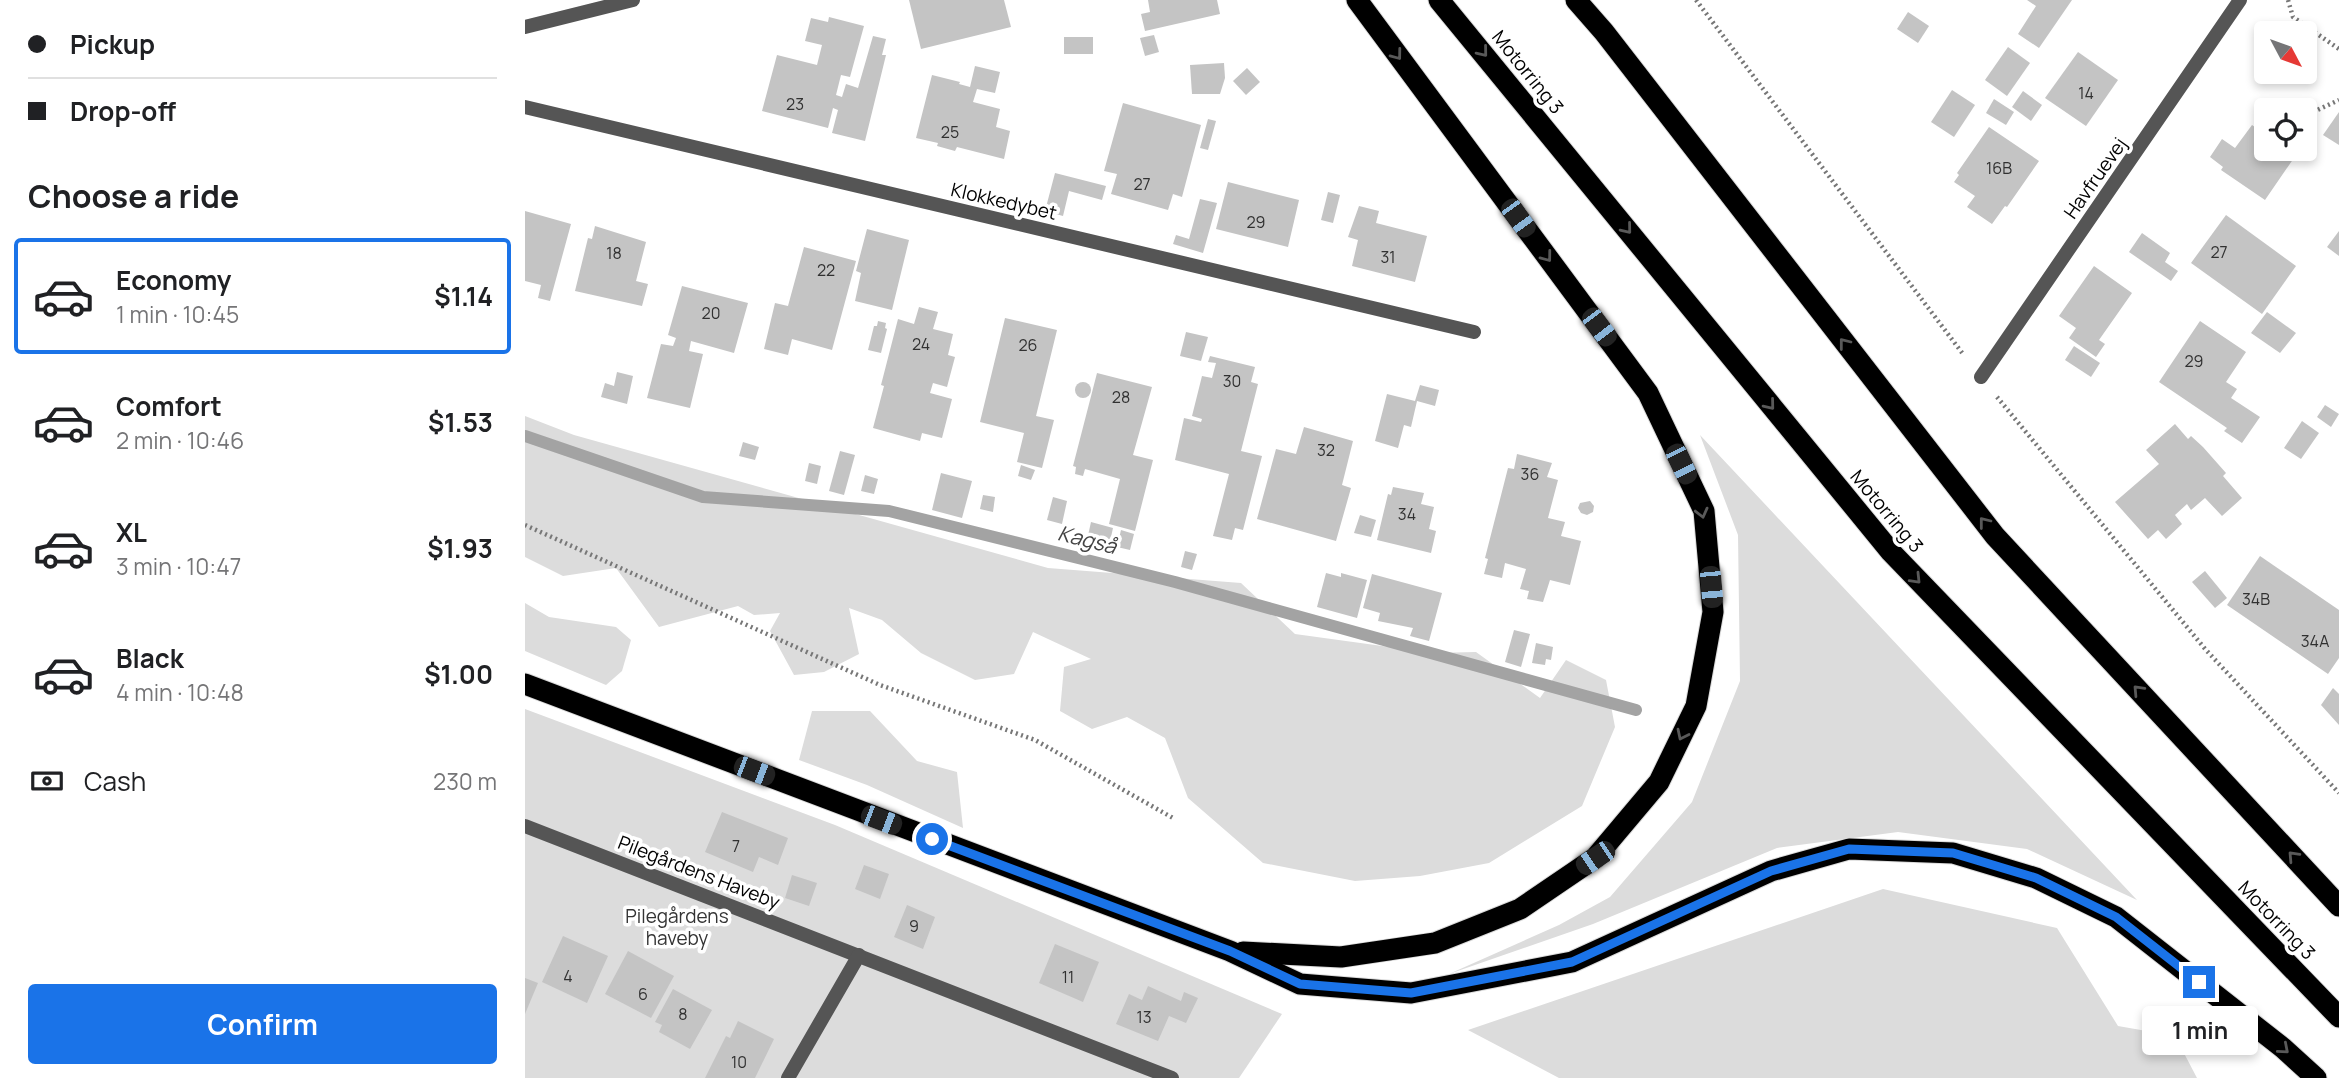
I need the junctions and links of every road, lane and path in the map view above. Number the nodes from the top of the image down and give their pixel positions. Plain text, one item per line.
1 (633, 0) edge
2 (1357, 0) edge
3 (1439, 0) edge
4 (1579, 0) edge
5 (1696, 0) edge
6 (2240, 0) edge
7 (2288, 0) edge
8 (525, 27) edge
9 (2339, 49) edge
10 (2339, 100) edge
11 (525, 107) edge
12 (2317, 110) edge
13 (1474, 332) dead end
14 (1981, 377) junction
15 (525, 525) edge
16 (525, 684) edge
17 (2339, 793) edge
18 (1173, 818) dead end
19 (525, 826) edge
20 (2339, 906) edge
21 (1230, 951) junction
22 (859, 955) junction
23 (2339, 1017) edge
24 (788, 1078) edge
25 (1172, 1078) edge
26 (2316, 1078) edge

1 - 8 street
2 -> 21 highway
3 -> 23 highway, Motorring 3
20 -> 4 highway
5 - 14 path
6 - 14 street, Havfruevej
7 - 9 path
10 - 12 path
11 - 13 street, Klokkedybet
14 - 17 path
15 - 18 path
16 - 21 highway
19 - 22 street, Pilegårdens Haveby
21 -> 26 highway
22 - 24 street
22 - 25 street, Pilegårdens Haveby

